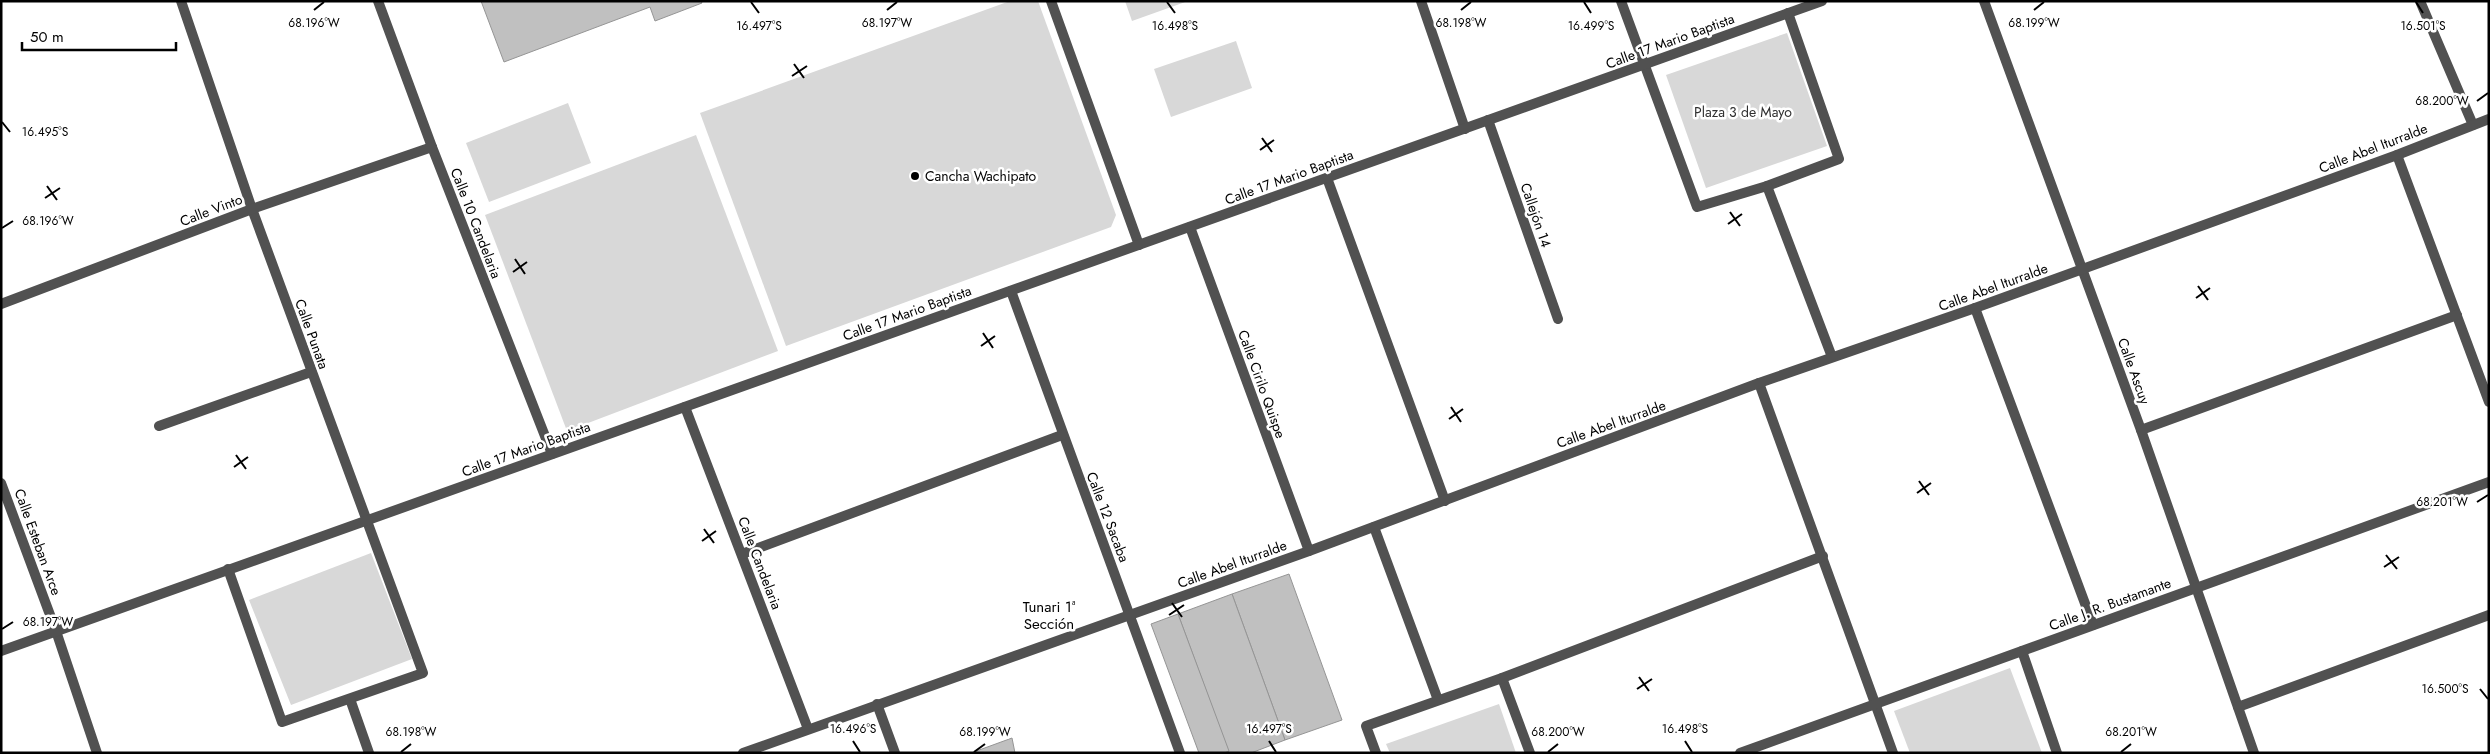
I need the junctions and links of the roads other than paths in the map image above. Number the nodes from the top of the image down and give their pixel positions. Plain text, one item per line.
1 (181, 1) edge
2 (378, 1) edge
3 (1051, 1) edge
4 (1421, 1) edge
5 (1620, 1) edge
6 (1822, 1) edge
7 (1984, 1) edge
8 (2420, 1) edge
9 (1788, 14) junction
10 (1644, 65) junction
11 (2489, 119) edge
12 (1488, 120) junction
13 (2473, 124) junction
14 (1466, 129) junction
15 (432, 146) junction
16 (2397, 155) junction
17 (1327, 178) junction
18 (1766, 186) junction
19 (252, 209) junction
20 (1190, 227) junction
21 (1139, 245) junction
22 (2082, 269) junction
23 (1011, 291) junction
24 (1, 304) edge
25 (1975, 308) junction
26 (2458, 315) junction
27 (1558, 319) dead end
28 (1832, 357) junction
29 (311, 372) junction
30 (1760, 383) junction
31 (2489, 402) edge
32 (684, 407) junction
33 (159, 426) dead end
34 (2141, 430) junction
35 (1062, 435) junction
36 (552, 454) junction
37 (1, 482) edge
38 (2489, 482) edge
39 (1445, 501) junction
40 (367, 520) junction
41 (1374, 527) junction
42 (1309, 551) junction
43 (742, 554) junction
44 (1823, 556) junction
45 (228, 569) junction
46 (2198, 587) junction
47 (1130, 615) junction
48 (2489, 615) edge
49 (2093, 625) junction
50 (56, 631) junction
51 (1, 651) edge
52 (2022, 651) junction
53 (1502, 678) junction
54 (350, 699) junction
55 (1438, 700) junction
56 (1877, 703) junction
57 (877, 704) junction
58 (2238, 707) junction
59 (808, 730) junction
60 (97, 753) edge
61 (369, 753) edge
62 (743, 753) edge
63 (895, 753) edge
64 (1180, 753) edge
65 (1376, 753) edge
66 (1530, 753) edge
67 (1740, 753) edge
68 (1894, 753) edge
69 (2057, 753) edge
70 (2254, 753) edge

1 - 19 street, Calle Punata
2 - 15 street, Calle 10 Candelaria
3 - 21 street
4 - 14 street
5 - 10 street
6 - 9 street, Calle 17 Mario Baptista
7 - 22 street, Calle Ascuy
8 - 13 street
9 - 10 street, Calle 17 Mario Baptista
9 - 18 street
10 - 12 street, Calle 17 Mario Baptista
10 - 18 street
11 - 13 street, Calle Abel Iturralde
12 - 14 street, Calle 17 Mario Baptista
12 - 27 street, Callejón 14
13 - 16 street, Calle Abel Iturralde
14 - 17 street, Calle 17 Mario Baptista
15 - 19 street, Calle Vinto
15 - 36 street, Calle 10 Candelaria
16 - 22 street, Calle Abel Iturralde
16 - 26 street
17 - 20 street, Calle 17 Mario Baptista
17 - 39 street
18 - 28 street
19 - 24 street, Calle Vinto
19 - 29 street, Calle Punata
20 - 21 street, Calle 17 Mario Baptista
20 - 42 street, Calle Cirilo Quispe
21 - 23 street, Calle 17 Mario Baptista
22 - 25 street, Calle Abel Iturralde
22 - 34 street, Calle Ascuy
23 - 32 street, Calle 17 Mario Baptista
23 - 35 street, Calle 12 Sacaba
25 - 28 street, Calle Abel Iturralde
25 - 49 street
26 - 31 street
26 - 34 street
28 - 30 street, Calle Abel Iturralde
29 - 33 street
29 - 40 street, Calle Punata
30 - 39 street, Calle Abel Iturralde
30 - 44 street
32 - 36 street, Calle 17 Mario Baptista
32 - 43 street, Calle Candelaria
34 - 46 street, Calle Ascuy
35 - 43 street
35 - 47 street, Calle 12 Sacaba
36 - 40 street, Calle 17 Mario Baptista
37 - 50 street, Calle Esteban Arce
38 - 46 street, Calle J. R. Bustamante
39 - 41 street, Calle Abel Iturralde
40 - 45 street, Calle 17 Mario Baptista
40 - 54 street, Calle Punata
41 - 42 street, Calle Abel Iturralde
41 - 55 street
42 - 47 street, Calle Abel Iturralde
43 - 59 street, Calle Candelaria
44 - 53 street
44 - 56 street
45 - 50 street, Calle 17 Mario Baptista
45 - 54 street
46 - 49 street, Calle J. R. Bustamante
46 - 58 street, Calle Ascuy
47 - 57 street, Calle Abel Iturralde
47 - 64 street, Calle 12 Sacaba
48 - 58 street
49 - 52 street, Calle J. R. Bustamante
50 - 51 street, Calle 17 Mario Baptista
50 - 60 street, Calle Esteban Arce
52 - 56 street, Calle J. R. Bustamante
52 - 69 street
53 - 55 street
53 - 66 street
54 - 61 street
55 - 65 street
56 - 67 street, Calle J. R. Bustamante
56 - 68 street
57 - 59 street, Calle Abel Iturralde
57 - 63 street
58 - 70 street, Calle Ascuy
59 - 62 street, Calle Abel Iturralde

